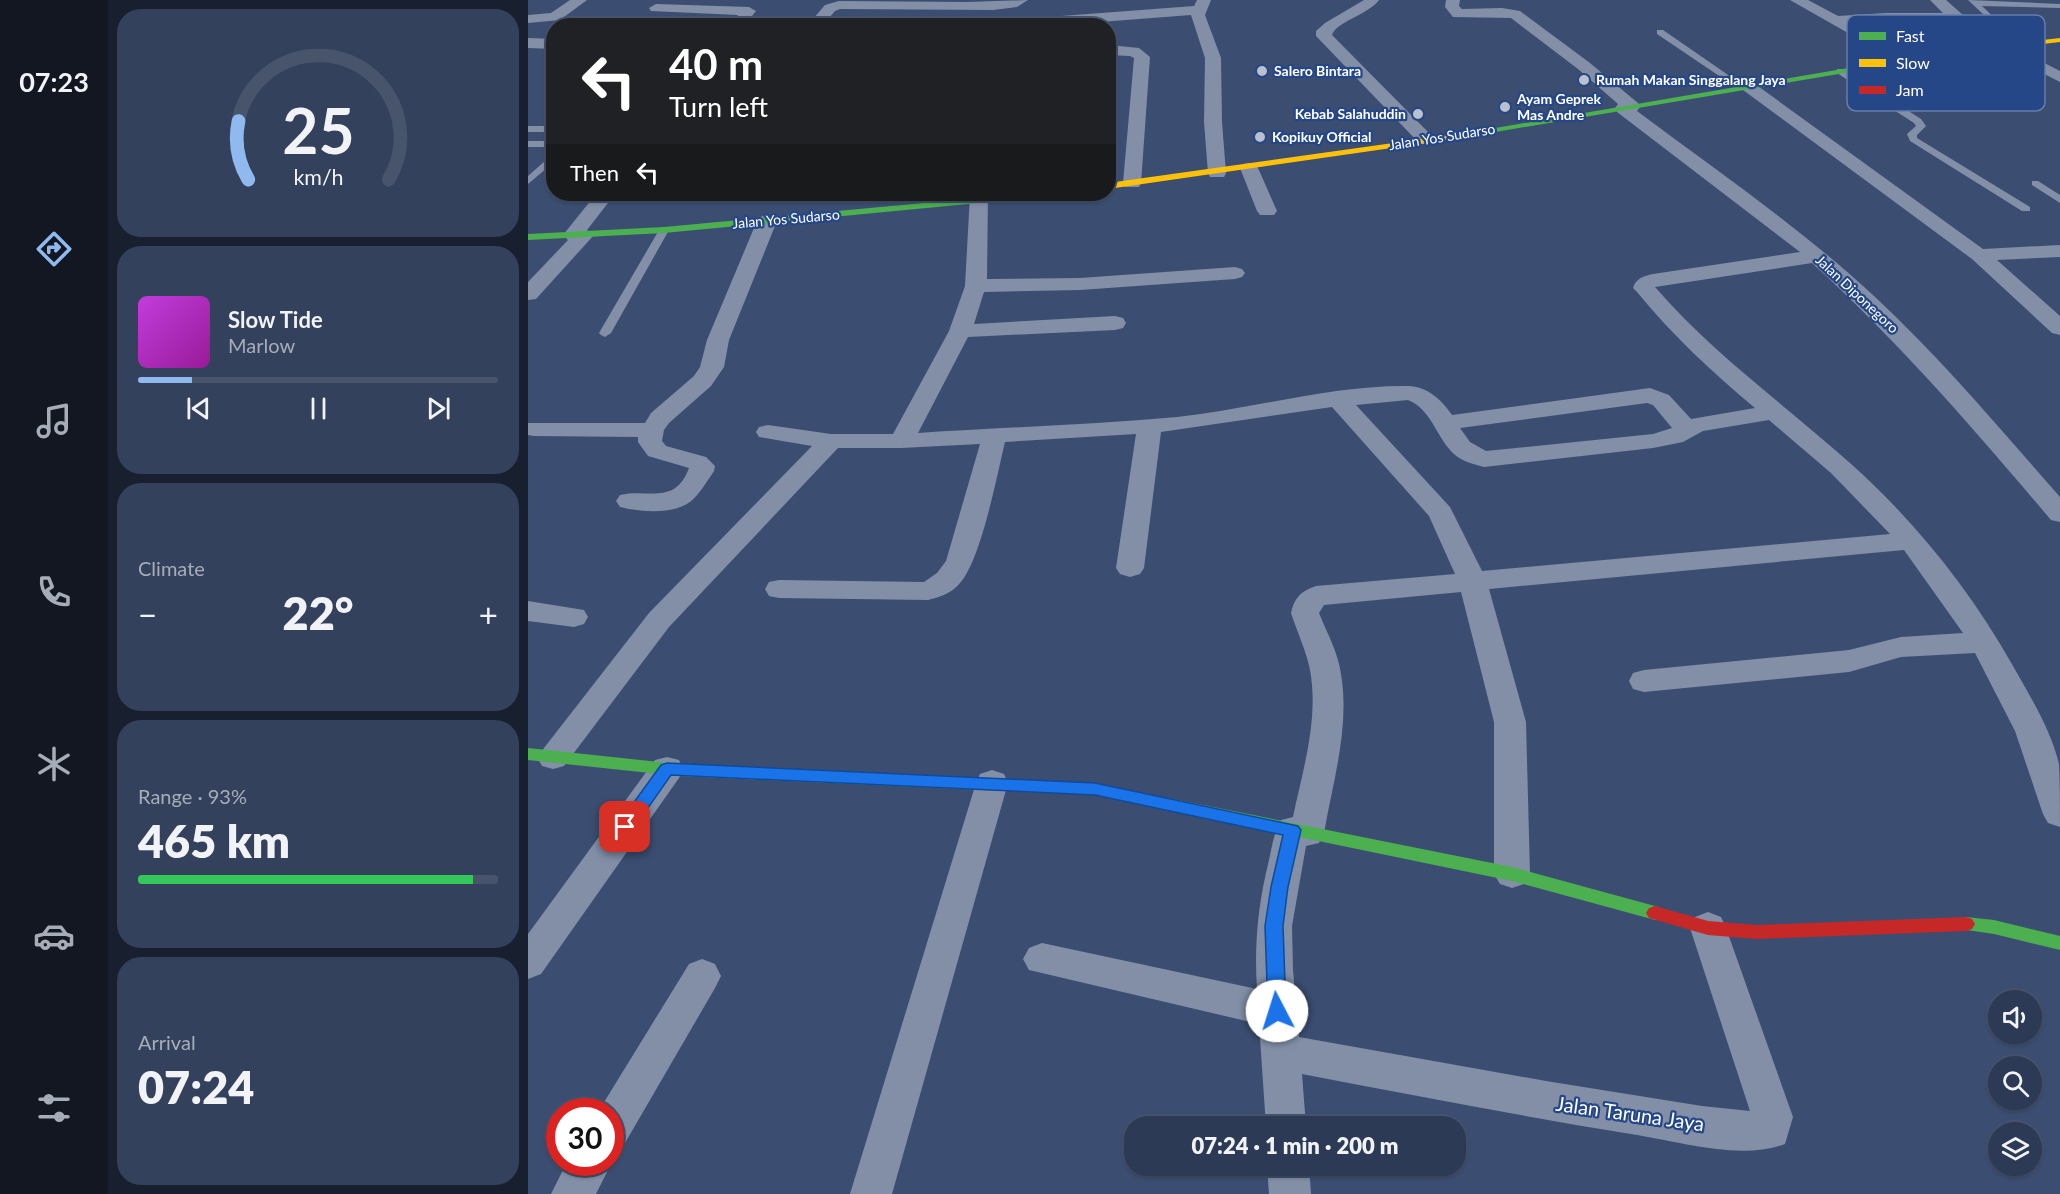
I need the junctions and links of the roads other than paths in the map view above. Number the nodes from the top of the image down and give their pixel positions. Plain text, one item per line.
1 (579, 0) edge
2 (1021, 0) edge
3 (1085, 0) edge
4 (1372, 0) edge
5 (1453, 0) edge
6 (1797, 0) edge
7 (1890, 0) edge
8 (1937, 0) edge
9 (1973, 1) edge
10 (1202, 5) edge
11 (991, 6) junction
12 (2060, 6) edge
13 (657, 8) dead end
14 (1908, 15) edge
15 (1951, 15) edge
16 (1987, 15) edge
17 (743, 18) edge
18 (821, 18) edge
19 (989, 18) edge
20 (1087, 18) edge
21 (1115, 18) edge
22 (528, 19) edge
23 (1847, 20) edge
24 (1836, 21) junction
25 (1847, 27) edge
26 (1660, 32) dead end
27 (2060, 40) edge
28 (2045, 41) edge
29 (528, 43) edge
30 (546, 44) edge
31 (1116, 51) edge
32 (1847, 70) edge
33 (2045, 70) edge
34 (1840, 71) junction
35 (1847, 75) edge
36 (2060, 77) edge
37 (1746, 87) junction
38 (1628, 108) junction
39 (1902, 111) edge
40 (528, 129) edge
41 (546, 129) edge
42 (1426, 140) junction
43 (528, 144) edge
44 (546, 144) edge
45 (546, 164) edge
46 (1249, 168) junction
47 (1217, 172) junction
48 (528, 181) edge
49 (1132, 183) junction
50 (2035, 183) dead end
51 (1116, 185) edge
52 (2060, 200) edge
53 (601, 201) edge
54 (944, 201) edge
55 (979, 201) edge
56 (2026, 209) dead end
57 (1268, 211) dead end
58 (767, 221) junction
59 (664, 230) junction
60 (579, 235) junction
61 (528, 237) edge
62 (2060, 251) edge
63 (1979, 255) junction
64 (1817, 256) junction
65 (1235, 273) dead end
66 (976, 286) junction
67 (528, 294) edge
68 (1115, 323) dead end
69 (2060, 328) edge
70 (960, 331) junction
71 (605, 333) dead end
72 (1338, 399) junction
73 (1775, 412) junction
74 (1445, 423) junction
75 (1150, 425) junction
76 (534, 429) dead end
77 (1686, 429) junction
78 (652, 430) junction
79 (768, 432) dead end
80 (995, 435) junction
81 (831, 441) junction
82 (901, 441) junction
83 (629, 501) dead end
84 (2058, 510) edge
85 (1912, 542) junction
86 (1130, 568) dead end
87 (1473, 582) junction
88 (779, 589) dead end
89 (528, 611) edge
90 (573, 616) dead end
91 (1985, 642) junction
92 (1644, 681) dead end
93 (541, 756) edge
94 (667, 769) junction
95 (992, 783) junction
96 (2060, 814) edge
97 (1300, 832) junction
98 (1512, 874) junction
99 (1708, 928) junction
100 (2060, 943) edge
101 (1042, 959) dead end
102 (528, 963) edge
103 (702, 976) dead end
104 (1277, 1011) junction
105 (1280, 1052) junction
106 (624, 1106) edge
107 (1285, 1116) edge
108 (583, 1176) edge
109 (1289, 1176) edge
110 (572, 1194) edge
111 (871, 1194) edge
112 (1290, 1194) edge

1 - 22 street
2 - 11 street
3 - 20 street
4 - 42 street
5 - 38 street, Jalan Diponegoro
6 - 24 street
7 - 14 street
8 - 15 street
9 - 12 lane
9 - 16 lane
10 - 21 street
10 - 47 street
11 - 18 street
11 - 19 street
13 - 17 street
23 - 24 street
24 - 25 street
26 - 37 lane
27 - 28 main road, Jalan Yos Sudarso
29 - 30 street
31 - 49 street
32 - 34 main road, Jalan Yos Sudarso
33 - 36 street
34 - 35 lane
34 - 37 main road, Jalan Yos Sudarso
37 - 38 main road, Jalan Yos Sudarso
37 - 63 street
38 - 42 main road, Jalan Yos Sudarso
38 - 64 street, Jalan Diponegoro
39 - 56 lane
40 - 41 lane
42 - 46 main road, Jalan Yos Sudarso
43 - 44 lane
45 - 48 lane
46 - 47 main road, Jalan Yos Sudarso
46 - 57 street
47 - 49 main road, Jalan Yos Sudarso
49 - 51 main road, Jalan Yos Sudarso
50 - 52 lane
53 - 60 street
54 - 58 main road, Jalan Yos Sudarso
55 - 66 street
58 - 59 main road, Jalan Yos Sudarso
58 - 78 street
59 - 60 main road, Jalan Yos Sudarso
59 - 71 lane
60 - 61 main road, Jalan Yos Sudarso
60 - 67 street
62 - 63 street
63 - 69 street
64 - 73 street
64 - 84 street, Jalan Diponegoro
65 - 66 street
66 - 70 street
68 - 70 street
70 - 82 street
72 - 74 street
72 - 75 street
72 - 87 street
73 - 77 street
73 - 85 street
74 - 77 street
74 - 77 street
75 - 80 street
75 - 86 street
76 - 78 street
78 - 83 street
79 - 81 street
80 - 82 street
80 - 88 street
81 - 82 street
81 - 93 street
85 - 87 street
85 - 91 street
87 - 97 street
87 - 98 street
89 - 90 street
91 - 92 street
91 - 96 street
93 - 94 main road
94 - 95 main road
94 - 102 street
95 - 97 main road
95 - 111 street
97 - 98 main road
97 - 104 street
98 - 99 main road
99 - 100 main road
99 - 105 street, Jalan Taruna Jaya
101 - 104 street
103 - 106 street
104 - 105 street
105 - 107 street
108 - 110 street
109 - 112 street

